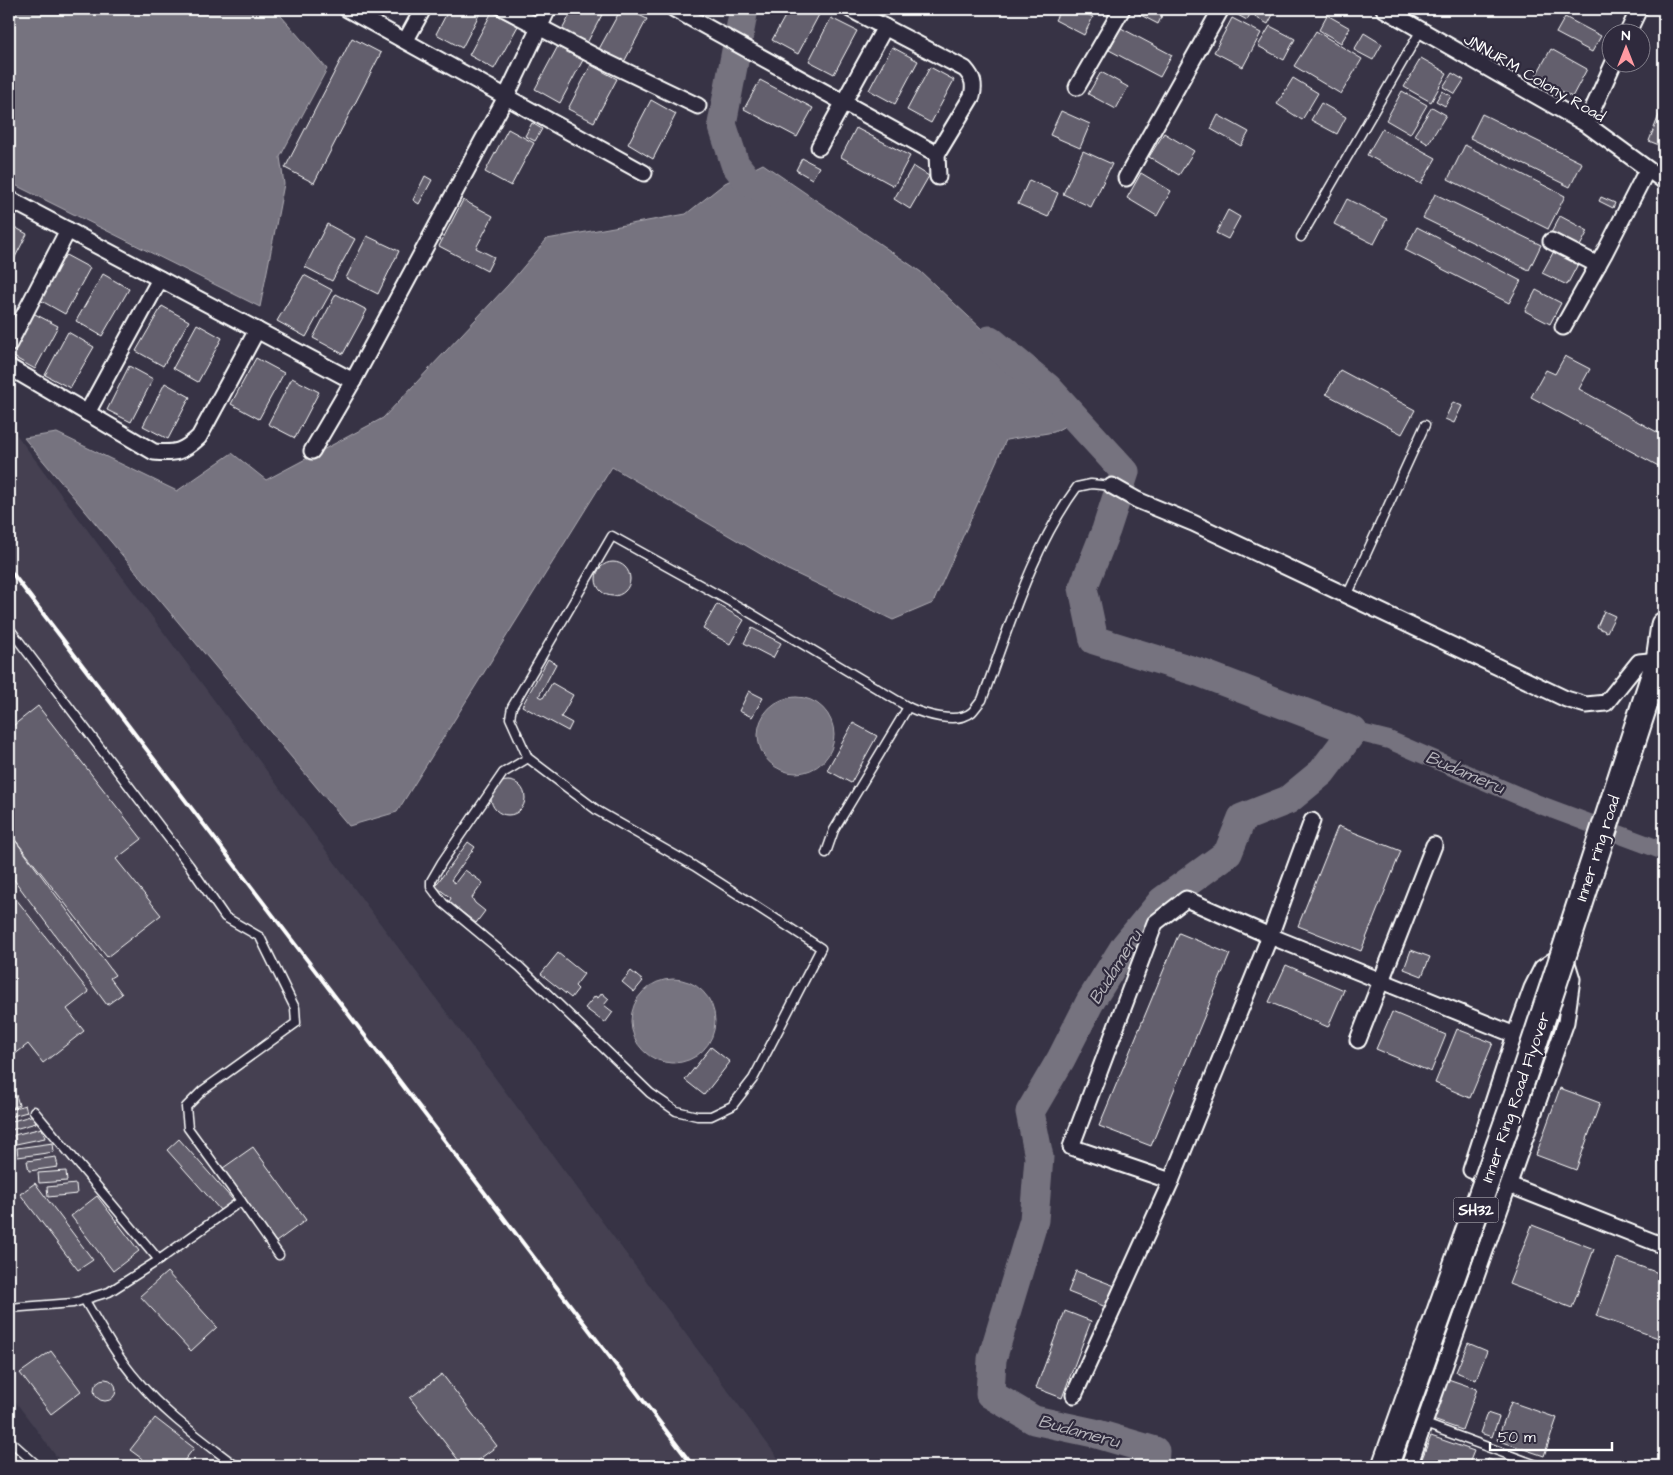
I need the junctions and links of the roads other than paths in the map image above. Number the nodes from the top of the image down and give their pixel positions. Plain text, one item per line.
1 (347, 9) edge
2 (423, 9) edge
3 (505, 9) edge
4 (548, 9) edge
5 (674, 9) edge
6 (850, 9) edge
7 (1122, 9) edge
8 (1221, 9) edge
9 (1384, 9) edge
10 (1639, 9) edge
11 (1633, 22) edge
12 (538, 27) junction
13 (885, 27) junction
14 (1421, 30) junction
15 (406, 40) junction
16 (1609, 72) edge
17 (1076, 87) dead end
18 (506, 97) junction
19 (844, 102) junction
20 (698, 106) dead end
21 (1586, 124) junction
22 (819, 147) dead end
23 (937, 154) junction
24 (1647, 170) junction
25 (644, 173) dead end
26 (938, 177) dead end
27 (1126, 178) dead end
28 (1664, 181) edge
29 (9, 199) edge
30 (68, 230) junction
31 (1301, 237) dead end
32 (1552, 241) dead end
33 (1598, 265) junction
34 (160, 278) junction
35 (1563, 327) dead end
36 (257, 330) junction
37 (9, 344) edge
38 (9, 367) edge
39 (353, 381) junction
40 (87, 413) junction
41 (1425, 425) dead end
42 (312, 452) dead end
43 (1112, 486) joint
44 (1347, 596) junction
45 (1664, 625) edge
46 (9, 628) edge
47 (1661, 653) edge
48 (908, 707) junction
49 (528, 758) junction
50 (1312, 822) dead end
51 (1434, 845) dead end
52 (826, 853) dead end
53 (1270, 936) junction
54 (1564, 952) junction
55 (1382, 980) junction
56 (1516, 1035) junction
57 (1358, 1040) dead end
58 (34, 1111) dead end
59 (1171, 1181) junction
60 (1508, 1183) junction
61 (241, 1201) junction
62 (1664, 1246) edge
63 (279, 1255) dead end
64 (159, 1260) junction
65 (84, 1299) junction
66 (9, 1308) edge
67 (1074, 1395) dead end
68 (1424, 1424) junction
69 (9, 1440) edge
70 (38, 1466) edge
71 (236, 1466) edge
72 (1385, 1466) edge
73 (1409, 1466) edge
74 (1539, 1466) edge

1 - 15 street
2 - 15 street
3 - 12 street
4 - 12 street
5 - 19 street
6 - 13 street
7 - 17 street
8 - 27 street
9 - 14 street, JNNURM Colony Road
10 - 11 street
12 - 18 street
12 - 20 street
13 - 19 street
13 - 23 street
14 - 21 street, JNNURM Colony Road
14 - 31 lane
15 - 18 street
16 - 21 street
18 - 25 street
18 - 39 street
19 - 22 street
19 - 23 street
21 - 24 street, JNNURM Colony Road
23 - 26 street
24 - 28 street, JNNURM Colony Road
24 - 33 street
29 - 30 street
30 - 34 street
30 - 37 street
32 - 33 street
33 - 35 street
34 - 36 street
34 - 40 street
36 - 39 street
36 - 40 street
38 - 40 street
39 - 42 street
41 - 44 lane
43 - 44 street
43 - 48 lane
44 - 47 street
45 - 47 main road, SH32
46 - 61 lane
47 - 54 main road, Inner ring road / SH32
48 - 49 lane
48 - 52 lane
49 - 49 lane
50 - 53 street
51 - 55 street
53 - 55 street
53 - 59 street
53 - 59 street
54 - 56 street
54 - 60 street
54 - 72 main road, Inner Ring Road Flyover / SH32, bridge
55 - 56 street
55 - 57 street
56 - 60 street
58 - 64 lane
59 - 67 street
60 - 62 street
60 - 68 street
61 - 63 lane
61 - 64 lane
64 - 65 lane
65 - 66 lane
65 - 71 lane
68 - 73 street
68 - 74 lane
69 - 70 lane

